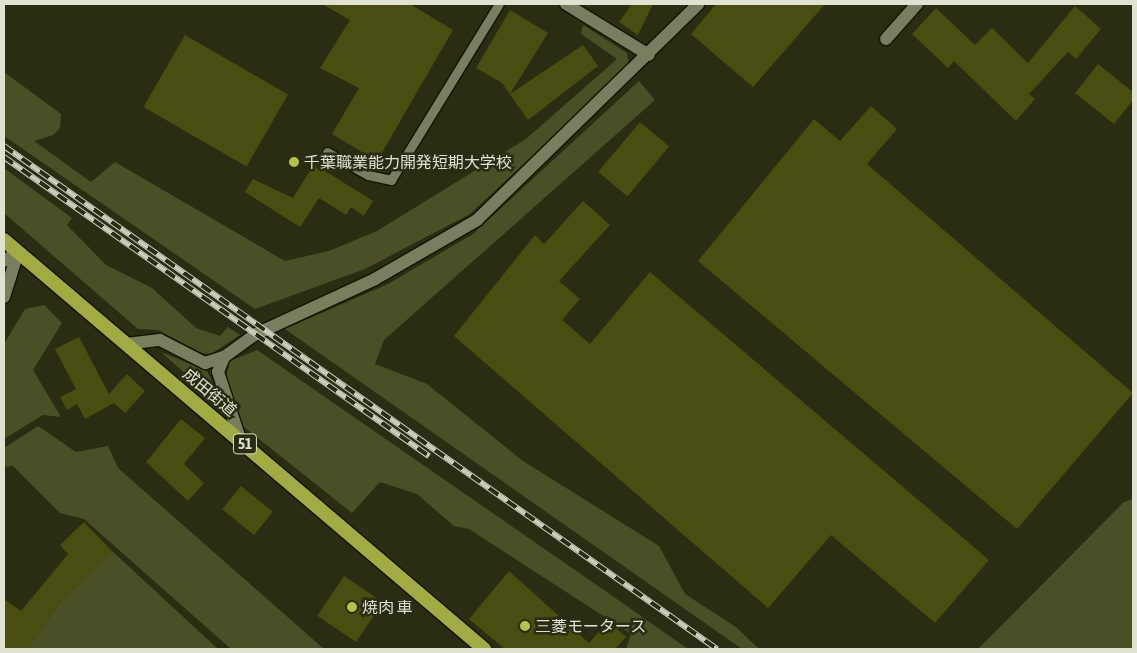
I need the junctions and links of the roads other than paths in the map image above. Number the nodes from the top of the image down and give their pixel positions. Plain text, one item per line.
1 (499, 4) edge
2 (566, 4) edge
3 (698, 4) edge
4 (917, 4) edge
5 (886, 39) dead end
6 (649, 55) junction
7 (327, 152) dead end
8 (4, 240) edge
9 (18, 252) junction
10 (4, 261) edge
11 (4, 297) edge
12 (126, 344) junction
13 (224, 357) junction
14 (240, 439) junction
15 (484, 649) edge

1 - 7 lane
2 - 6 street
3 - 6 street
4 - 5 street
6 - 13 street
8 - 9 highway, 成田街道 / 51
9 - 10 street
9 - 11 street
9 - 12 highway, 成田街道 / 51
12 - 13 street
12 - 14 highway, 成田街道 / 51
13 - 14 street
14 - 15 highway, 成田街道 / 51

